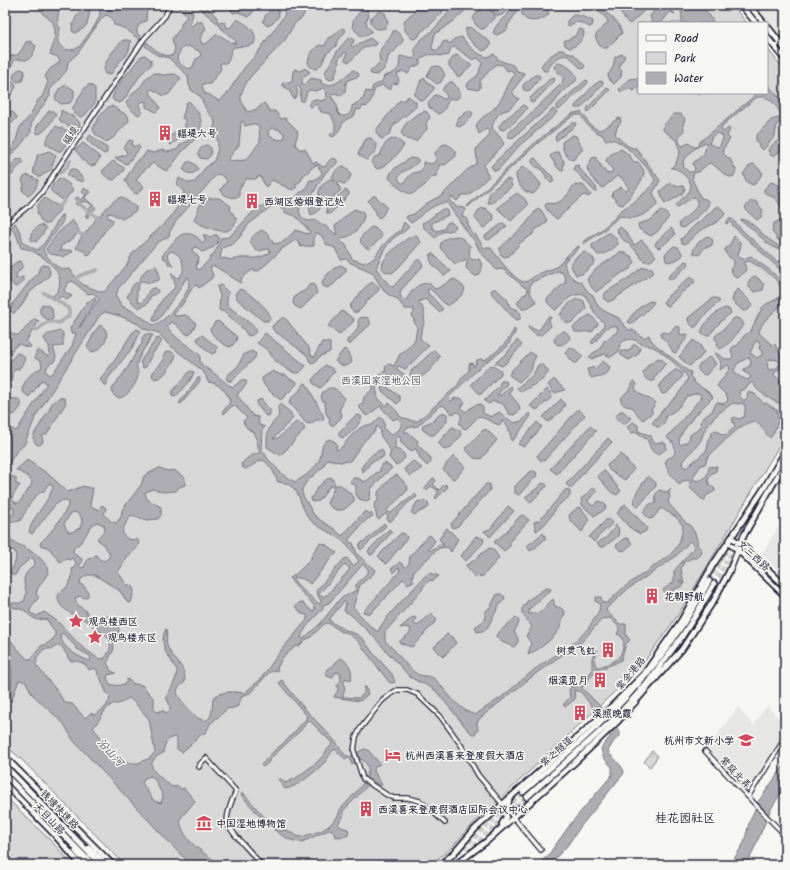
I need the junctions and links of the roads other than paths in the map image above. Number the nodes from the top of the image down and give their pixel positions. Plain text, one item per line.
1 (170, 5) edge
2 (741, 5) edge
3 (749, 5) edge
4 (755, 22) edge
5 (763, 22) edge
6 (768, 27) edge
7 (768, 38) edge
8 (785, 38) edge
9 (780, 42) junction
10 (775, 47) junction
11 (785, 49) edge
12 (785, 60) edge
13 (5, 225) edge
14 (785, 452) edge
15 (785, 463) edge
16 (732, 538) junction
17 (728, 543) junction
18 (741, 544) junction
19 (738, 550) junction
20 (711, 582) tunnel mouth
21 (785, 586) edge
22 (785, 596) edge
23 (678, 637) junction
24 (644, 674) junction
25 (653, 682) junction
26 (626, 693) joint
27 (635, 702) joint
28 (609, 711) junction
29 (616, 719) junction
30 (599, 721) junction
31 (606, 729) junction
32 (785, 738) edge
33 (705, 751) dead end
34 (5, 757) edge
35 (574, 763) junction
36 (199, 765) dead end
37 (5, 766) edge
38 (5, 775) edge
39 (5, 784) edge
40 (523, 792) tunnel mouth
41 (527, 797) tunnel mouth
42 (748, 797) junction
43 (510, 799) junction
44 (503, 805) junction
45 (513, 818) junction
46 (445, 823) dead end
47 (66, 829) junction
48 (61, 833) junction
49 (785, 835) edge
50 (474, 850) junction
51 (541, 850) dead end
52 (81, 865) edge
53 (88, 865) edge
54 (93, 865) edge
55 (101, 865) edge
56 (107, 865) edge
57 (113, 865) edge
58 (261, 865) edge
59 (441, 865) edge
60 (455, 865) edge

1 - 13 street, 福堤
2 - 4 main road
3 - 5 main road
6 - 9 main road
7 - 10 main road
8 - 9 street
9 - 10 street
9 - 11 main road
10 - 12 main road
14 - 16 main road, 紫金港路
15 - 18 main road
16 - 17 main road, 紫金港路
16 - 18 main road, 文三西路
17 - 19 main road, 文三西路
17 - 24 main road, 紫金港路
18 - 19 main road
18 - 21 main road, 文三西路
19 - 22 main road, 文三西路
19 - 25 main road
20 - 23 highway
23 - 24 highway
23 - 25 highway
23 - 28 highway, 紫金港路
23 - 29 highway, 紫金港路
24 - 26 main road, 紫金港路
25 - 27 main road
26 - 28 highway
27 - 29 highway
28 - 30 highway, 紫之隧道
29 - 31 highway, 紫金港路
30 - 40 highway, 紫之隧道
30 - 43 main road
31 - 35 main road, 紫金港路
31 - 41 highway, 紫之隧道
32 - 42 street
33 - 42 street, 紫庭北弄
34 - 57 main road, 天目山路
35 - 43 main road
35 - 45 main road, 紫金港路
36 - 58 street
37 - 47 highway, 钱塘快速路
38 - 48 highway, 钱塘快速路
39 - 52 main road, 天目山路
42 - 49 street, 紫庭北弄
43 - 44 main road
44 - 45 street
44 - 46 street
44 - 50 main road
44 - 59 main road
45 - 50 main road, 紫金港路
45 - 51 street
47 - 55 highway, 钱塘快速路
47 - 56 highway
48 - 53 highway
48 - 54 highway, 钱塘快速路
50 - 60 main road, 紫金港路

